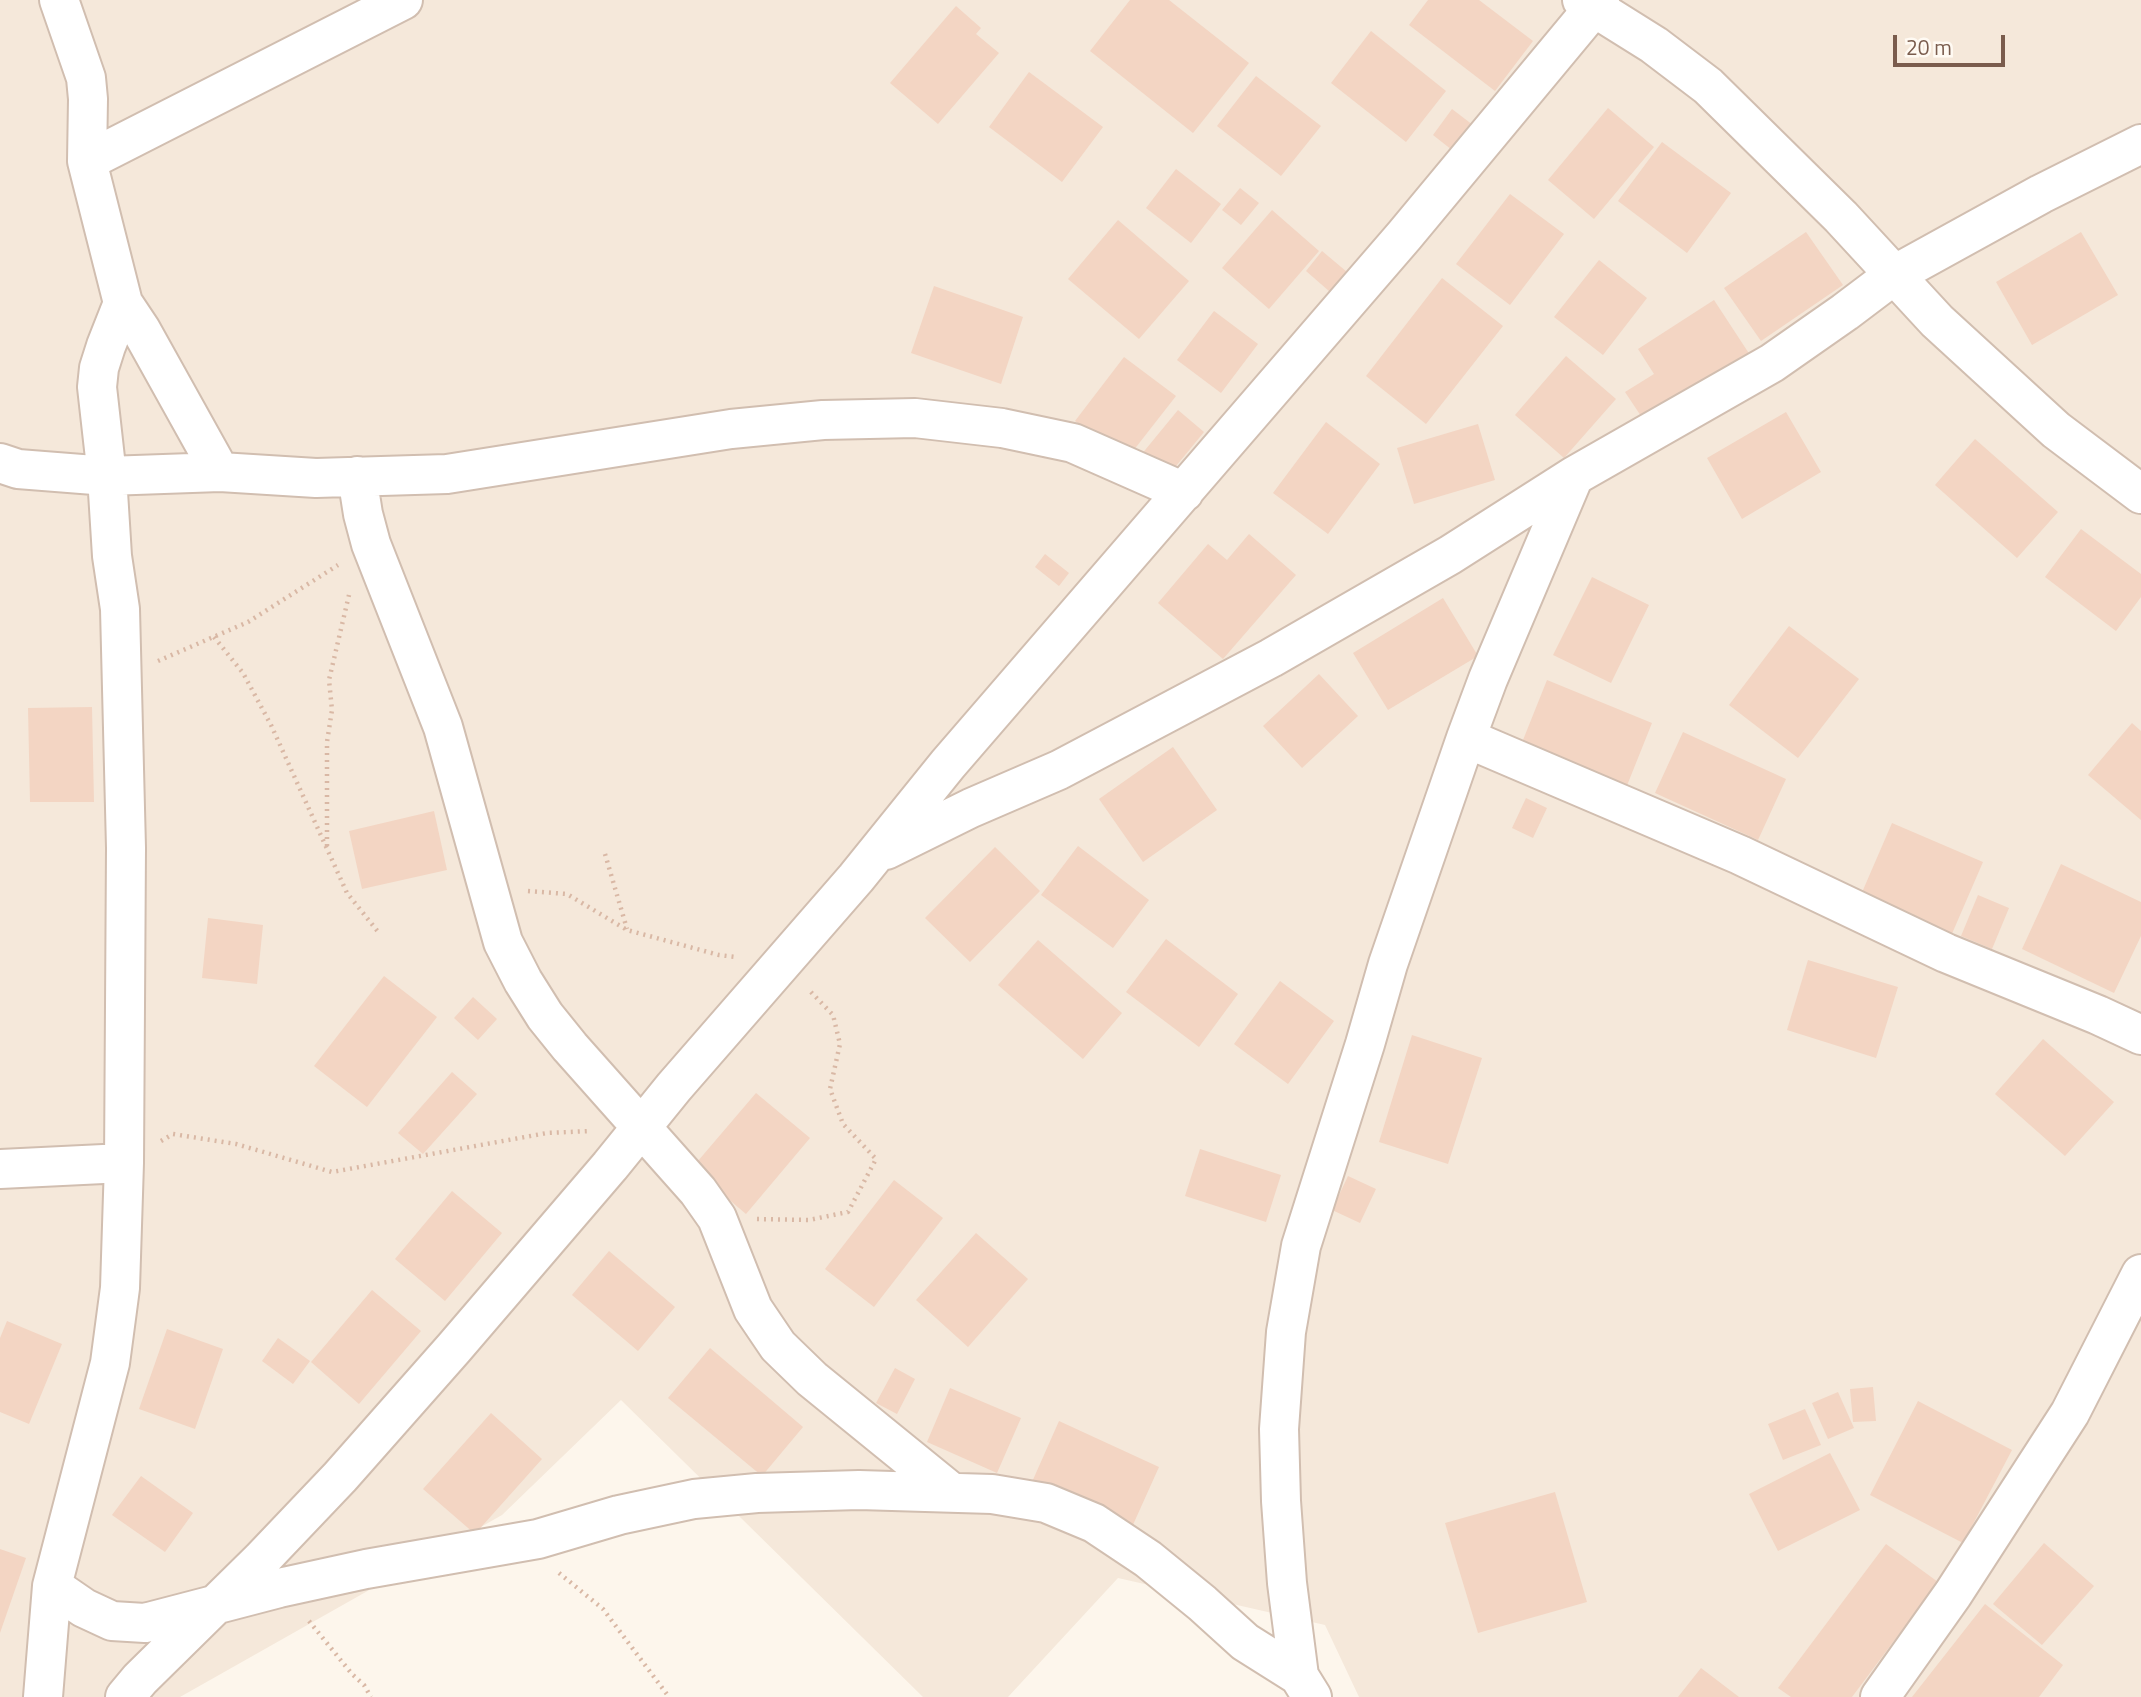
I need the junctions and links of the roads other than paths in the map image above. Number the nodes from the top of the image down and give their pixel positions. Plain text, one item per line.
1 (58, 0) edge
2 (403, 0) edge
3 (1592, 2) edge
4 (2141, 144) edge
5 (87, 160) junction
6 (1894, 275) junction
7 (123, 303) junction
8 (0, 463) edge
9 (220, 472) junction
10 (107, 476) junction
11 (357, 476) junction
12 (1574, 476) junction
13 (1184, 492) junction
14 (2141, 495) edge
15 (1466, 738) junction
16 (874, 855) junction
17 (2141, 1035) edge
18 (641, 1128) junction
19 (124, 1163) junction
20 (0, 1169) edge
21 (2141, 1274) edge
22 (951, 1492) junction
23 (52, 1586) junction
24 (218, 1605) junction
25 (1306, 1687) edge
26 (43, 1697) edge
27 (125, 1697) edge
28 (1880, 1697) edge

1 - 5 street
2 - 5 street
3 - 6 street
3 - 13 street
4 - 6 street
5 - 7 street
6 - 12 street
6 - 14 street
7 - 9 street
7 - 10 street
8 - 10 street
9 - 10 street
9 - 11 street
10 - 19 street
11 - 13 street
11 - 18 street
12 - 15 street
12 - 16 street
13 - 16 street
15 - 17 street
15 - 25 street
16 - 18 street
18 - 22 street
18 - 24 street
19 - 20 street
19 - 23 street
21 - 28 street
22 - 24 street
22 - 25 street
23 - 24 street
23 - 26 street
24 - 27 street

